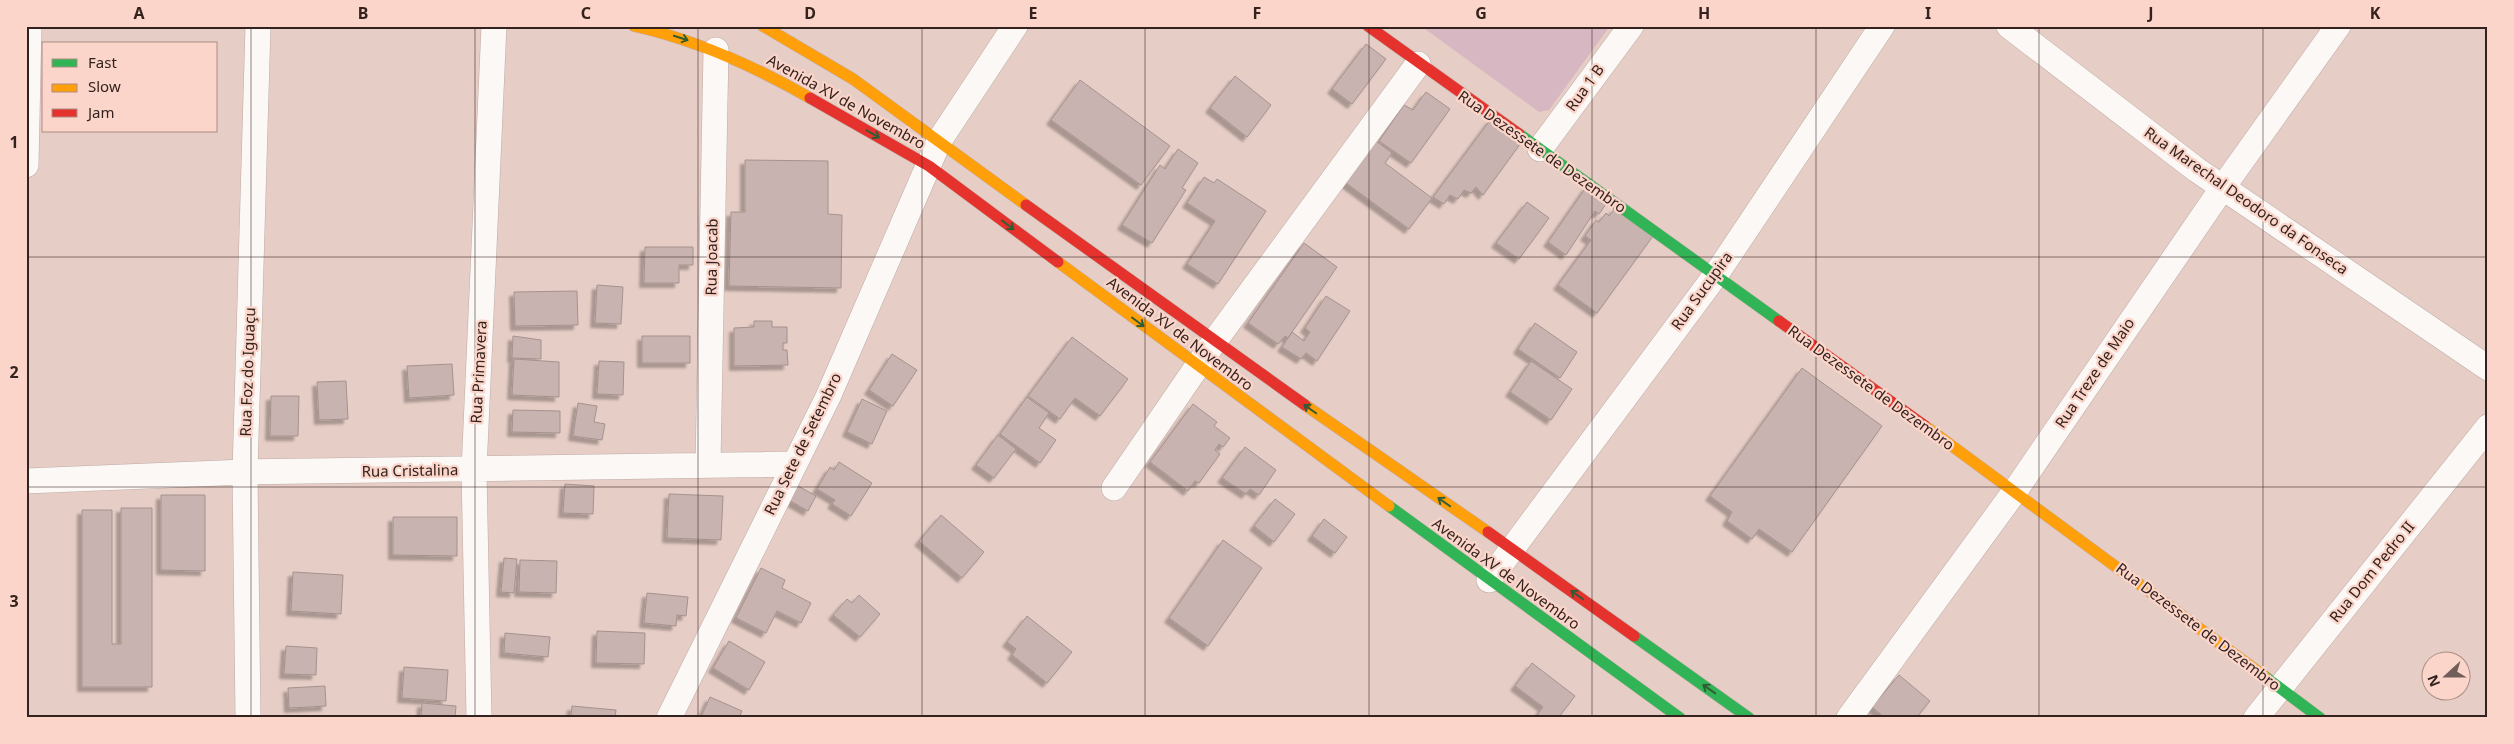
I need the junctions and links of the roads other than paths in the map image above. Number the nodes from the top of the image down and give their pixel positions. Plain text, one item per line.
1 (29, 26) edge
2 (258, 26) edge
3 (494, 26) edge
4 (634, 26) edge
5 (763, 26) edge
6 (1015, 26) edge
7 (1368, 26) edge
8 (1631, 26) edge
9 (1882, 26) edge
10 (2009, 26) edge
11 (2338, 26) edge
12 (716, 50) junction
13 (1418, 64) junction
14 (939, 141) junction
15 (1540, 149) junction
16 (26, 165) edge
17 (929, 166) junction
18 (2223, 187) junction
19 (1715, 276) junction
20 (1214, 342) junction
21 (1197, 366) junction
22 (2488, 368) edge
23 (2488, 427) edge
24 (708, 464) junction
25 (794, 464) junction
26 (474, 470) junction
27 (245, 472) junction
28 (26, 481) edge
29 (1114, 488) dead end
30 (2015, 491) junction
31 (1513, 550) junction
32 (1489, 580) junction
33 (2279, 688) junction
34 (248, 718) edge
35 (479, 718) edge
36 (669, 718) edge
37 (1680, 718) edge
38 (1749, 718) edge
39 (1849, 718) edge
40 (2256, 718) edge
41 (2320, 718) edge

1 - 16 street
2 - 27 street, Rua Foz do Iguaçu
3 - 26 street, Rua Primavera
4 -> 12 main road, Avenida XV de Novembro
5 - 14 main road, Avenida XV de Novembro
6 - 14 street
7 - 13 main road, Rua Dezessete de Dezembro
8 - 15 street, Rua 1 B
9 - 19 street, Rua Sucupira
10 - 18 street, Rua Marechal Deodoro da Fonseca
11 - 18 street, Rua Treze de Maio
12 -> 17 main road, Avenida XV de Novembro
12 - 24 street, Rua Joacab
13 - 15 main road, Rua Dezessete de Dezembro
13 - 20 street
14 - 17 street, Rua Sete de Setembro
14 - 20 main road, Avenida XV de Novembro
15 - 19 main road, Rua Dezessete de Dezembro
17 -> 21 main road, Avenida XV de Novembro
17 - 25 street, Rua Sete de Setembro
18 - 22 street, Rua Marechal Deodoro da Fonseca
18 - 30 street, Rua Treze de Maio
19 - 30 main road, Rua Dezessete de Dezembro
19 - 31 street, Rua Sucupira
20 - 21 street
31 -> 20 main road, Avenida XV de Novembro
21 - 29 street
21 - 32 main road, Avenida XV de Novembro
23 - 33 street, Rua Dom Pedro II
24 - 25 street, Rua Cristalina
24 - 26 street, Rua Cristalina
25 - 36 street, Rua Sete de Setembro
26 - 27 street, Rua Cristalina
26 - 35 street, Rua Primavera
27 - 28 street, Rua Cristalina
27 - 34 street, Rua Foz do Iguaçu
30 - 33 main road, Rua Dezessete de Dezembro
30 - 39 street, Rua Treze de Maio
31 - 32 street, Rua Sucupira
38 -> 31 main road, Avenida XV de Novembro
32 - 37 main road, Avenida XV de Novembro
33 - 40 street, Rua Dom Pedro II
33 - 41 main road, Rua Dezessete de Dezembro

